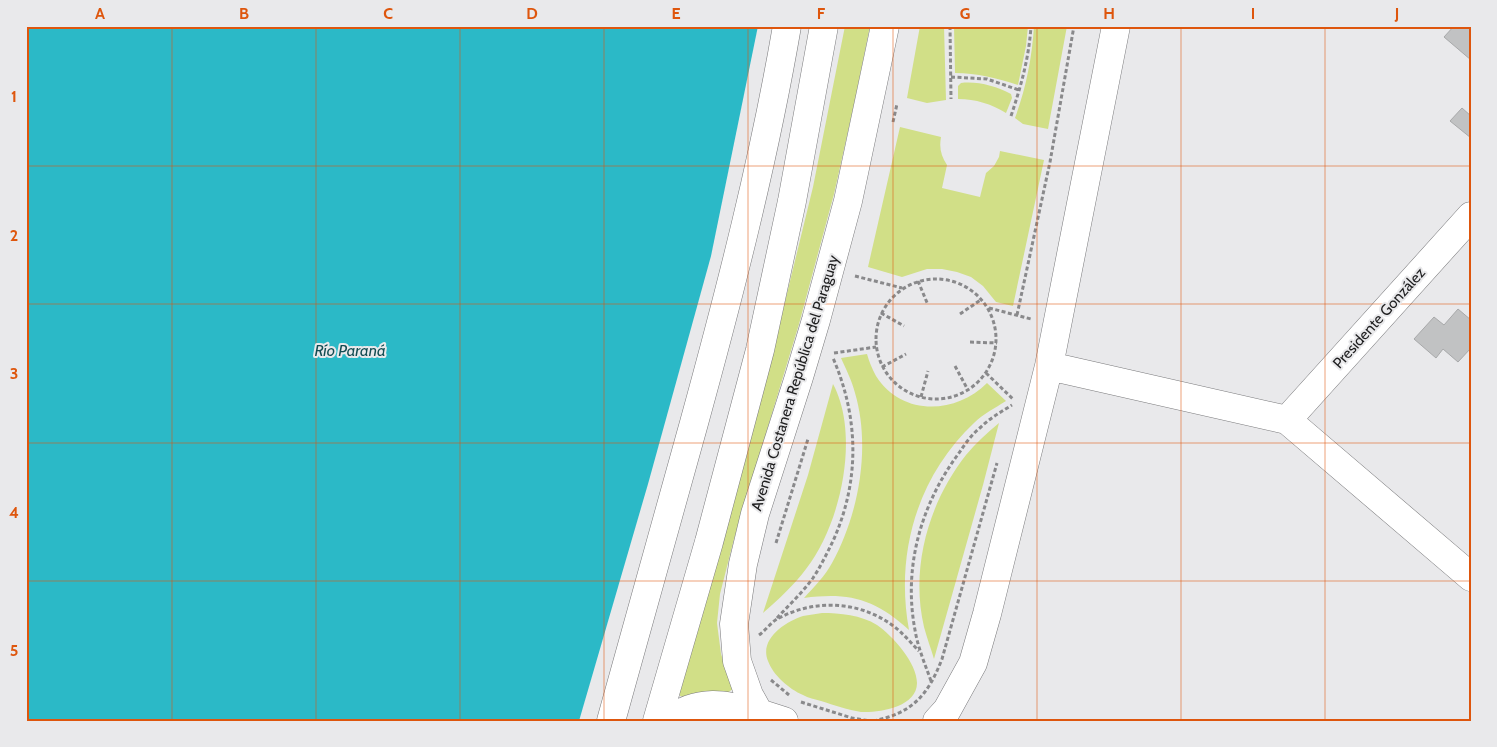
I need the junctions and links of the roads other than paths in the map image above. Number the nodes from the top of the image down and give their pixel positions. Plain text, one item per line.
1 (787, 26) edge
2 (824, 26) edge
3 (886, 26) edge
4 (1116, 26) edge
5 (1471, 216) edge
6 (1048, 366) junction
7 (1286, 420) junction
8 (1471, 577) edge
9 (793, 707) edge
10 (759, 713) junction
11 (611, 721) edge
12 (657, 721) edge
13 (669, 721) edge
14 (937, 721) edge

1 - 11 street
2 - 12 street
3 - 10 street, Avenida Costanera República del Paraguay
4 - 6 street
5 - 7 street, Presidente González
6 - 7 street
6 - 14 street
7 - 8 street
9 - 10 street
10 - 13 street

